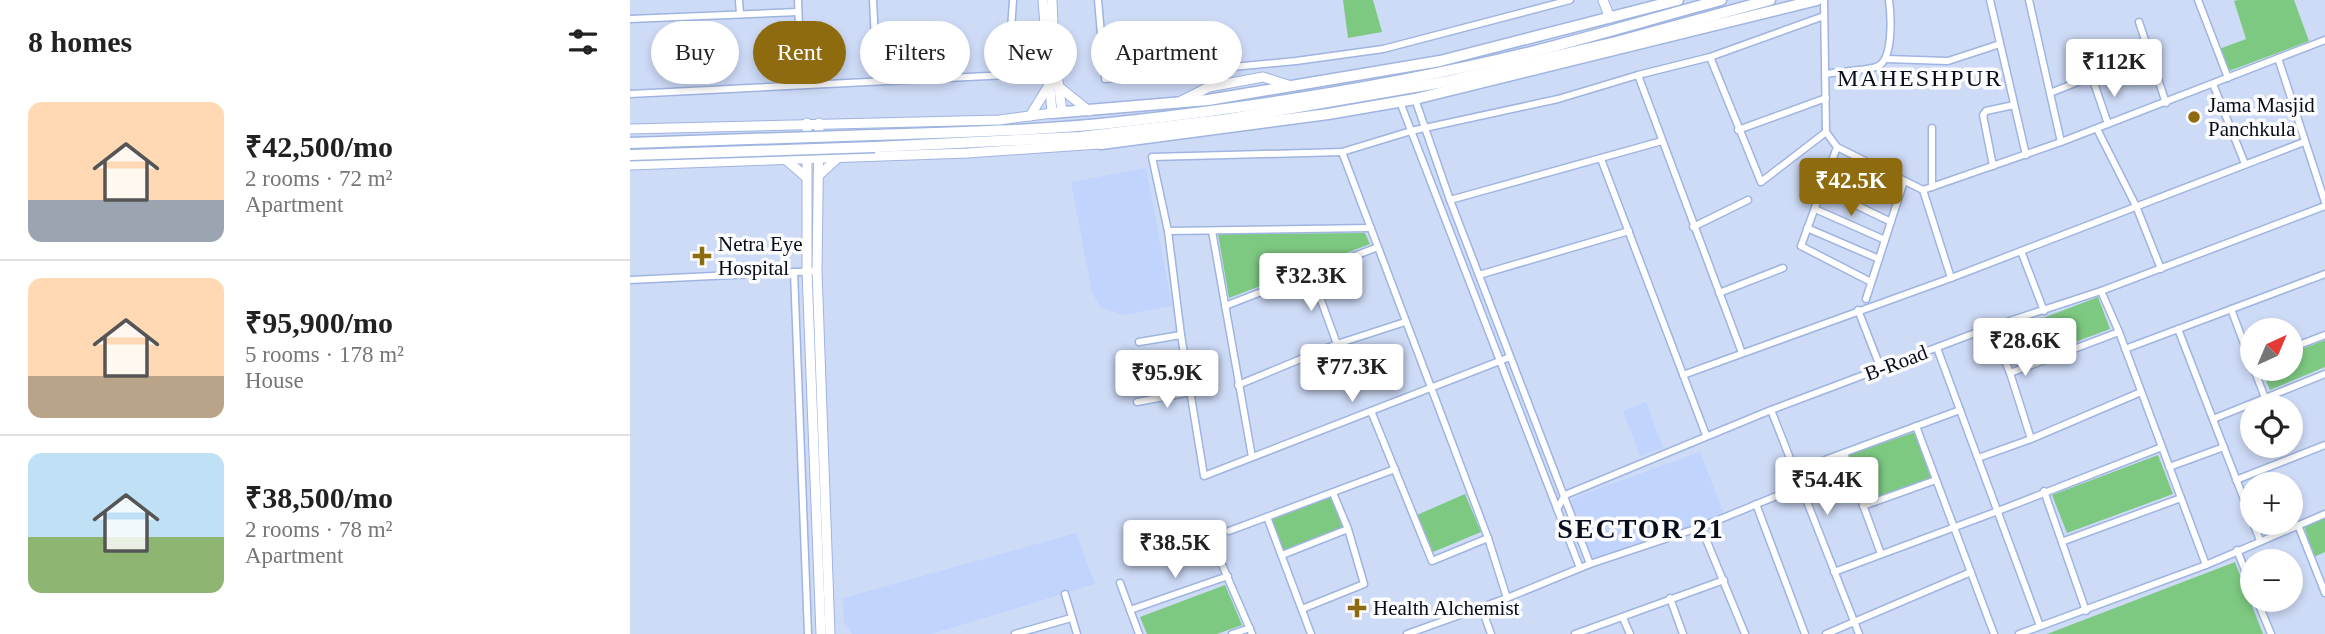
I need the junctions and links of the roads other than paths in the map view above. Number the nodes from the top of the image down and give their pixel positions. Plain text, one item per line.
1 (739, 0) edge
2 (798, 0) edge
3 (873, 0) edge
4 (1013, 0) edge
5 (1043, 0) edge
6 (1052, 0) edge
7 (1098, 0) edge
8 (1570, 0) edge
9 (1603, 0) edge
10 (1678, 0) edge
11 (1721, 0) edge
12 (1770, 0) edge
13 (1817, 0) edge
14 (1824, 0) edge
15 (1889, 0) edge
16 (1990, 0) edge
17 (2029, 0) edge
18 (2198, 0) edge
19 (1661, 10) junction
20 (798, 12) junction
21 (740, 14) junction
22 (1824, 16) junction
23 (1610, 18) junction
24 (630, 19) edge
25 (874, 21) edge
26 (2139, 22) dead end
27 (1669, 33) junction
28 (2325, 40) edge
29 (2000, 44) junction
30 (1710, 57) junction
31 (2278, 58) junction
32 (1886, 59) junction
33 (1826, 74) junction
34 (1638, 75) junction
35 (970, 77) edge
36 (2228, 78) junction
37 (860, 82) edge
38 (2213, 84) junction
39 (801, 85) junction
40 (1054, 85) junction
41 (1290, 91) junction
42 (2050, 93) junction
43 (630, 94) edge
44 (1826, 98) junction
45 (1415, 99) junction
46 (1400, 102) junction
47 (2166, 103) junction
48 (2014, 104) junction
49 (1185, 105) junction
50 (1090, 111) junction
51 (1057, 113) junction
52 (1030, 116) junction
53 (807, 123) junction
54 (819, 123) junction
55 (2108, 124) junction
56 (1425, 128) junction
57 (1932, 128) dead end
58 (630, 129) edge
59 (2097, 129) junction
60 (1738, 130) junction
61 (1411, 131) junction
62 (1826, 132) junction
63 (1080, 137) junction
64 (874, 141) junction
65 (1662, 141) junction
66 (2061, 142) junction
67 (2304, 142) junction
68 (630, 143) edge
69 (1101, 144) junction
70 (1837, 147) junction
71 (918, 149) junction
72 (1342, 152) junction
73 (630, 155) edge
74 (2025, 155) junction
75 (840, 156) junction
76 (807, 157) junction
77 (819, 157) junction
78 (784, 158) junction
79 (1601, 159) junction
80 (2245, 164) junction
81 (630, 165) edge
82 (1993, 166) junction
83 (1830, 169) junction
84 (818, 176) junction
85 (806, 177) junction
86 (1904, 181) junction
87 (1932, 187) junction
88 (1823, 189) junction
89 (1923, 190) junction
90 (1450, 198) junction
91 (1438, 200) junction
92 (1748, 200) dead end
93 (1897, 202) junction
94 (2325, 204) edge
95 (2136, 206) junction
96 (1815, 209) junction
97 (1891, 222) junction
98 (1693, 227) junction
99 (1371, 228) junction
100 (1807, 228) junction
101 (1168, 231) junction
102 (1212, 231) junction
103 (1629, 231) junction
104 (1885, 240) junction
105 (1378, 247) junction
106 (2021, 251) junction
107 (1879, 259) junction
108 (1783, 268) dead end
109 (2161, 269) junction
110 (812, 271) junction
111 (794, 272) junction
112 (1311, 273) junction
113 (2325, 274) edge
114 (1479, 275) junction
115 (1951, 278) junction
116 (630, 280) edge
117 (1871, 282) junction
118 (2101, 291) junction
119 (1719, 293) junction
120 (1866, 299) dead end
121 (1226, 306) junction
122 (2231, 309) junction
123 (1858, 310) junction
124 (2044, 311) junction
125 (1405, 321) junction
126 (1991, 327) junction
127 (2178, 329) junction
128 (2119, 332) junction
129 (2240, 333) edge
130 (1181, 335) junction
131 (2325, 335) edge
132 (1139, 342) dead end
133 (2303, 343) edge
134 (1337, 344) junction
135 (1937, 348) junction
136 (2125, 349) junction
137 (1741, 353) junction
138 (1510, 357) junction
139 (1500, 360) junction
140 (1881, 369) junction
141 (2010, 373) junction
142 (2325, 374) edge
143 (1684, 375) junction
144 (1238, 384) junction
145 (1432, 387) junction
146 (1191, 392) junction
147 (2141, 392) junction
148 (2272, 395) edge
149 (1138, 402) dead end
150 (2240, 408) edge
151 (1771, 410) junction
152 (1960, 410) junction
153 (1371, 411) junction
154 (2213, 419) junction
155 (1916, 426) junction
156 (1706, 435) junction
157 (2031, 439) junction
158 (2325, 444) edge
159 (2162, 447) junction
160 (2224, 447) junction
161 (1844, 453) junction
162 (1252, 457) junction
163 (1978, 458) junction
164 (2169, 467) junction
165 (1395, 468) junction
166 (1795, 471) junction
167 (1937, 480) junction
168 (2236, 480) junction
169 (1801, 486) junction
170 (2240, 490) edge
171 (2045, 491) junction
172 (1334, 493) junction
173 (1565, 495) junction
174 (2181, 498) junction
175 (1756, 504) junction
176 (1863, 506) junction
177 (1557, 509) junction
178 (1998, 512) junction
179 (2325, 514) edge
180 (1267, 517) junction
181 (2303, 523) edge
182 (1954, 526) junction
183 (1701, 527) junction
184 (1348, 529) junction
185 (1228, 531) dead end
186 (2258, 535) edge
187 (2273, 535) edge
188 (2302, 535) edge
189 (1488, 538) junction
190 (2260, 540) junction
191 (2064, 541) junction
192 (2237, 551) junction
193 (1217, 554) dead end
194 (1881, 554) junction
195 (1282, 555) junction
196 (2240, 558) edge
197 (1590, 564) junction
198 (2206, 565) junction
199 (1580, 568) junction
200 (1834, 572) junction
201 (1972, 572) junction
202 (1228, 576) junction
203 (1724, 580) junction
204 (1120, 583) dead end
205 (2325, 593) edge
206 (1065, 594) dead end
207 (1507, 598) junction
208 (1670, 598) junction
209 (1481, 606) junction
210 (1302, 609) junction
211 (1130, 610) junction
212 (2086, 611) junction
213 (2262, 612) edge
214 (1070, 618) junction
215 (1623, 618) junction
216 (1855, 623) junction
217 (2040, 626) junction
218 (1251, 631) edge
219 (1018, 633) edge
220 (1578, 633) edge
221 (808, 634) edge
222 (821, 634) edge
223 (830, 634) edge
224 (1077, 634) edge
225 (1139, 634) edge
226 (1232, 634) edge
227 (1311, 634) edge
228 (1407, 634) edge
229 (1491, 634) edge
230 (1630, 634) edge
231 (1683, 634) edge
232 (1745, 634) edge
233 (1805, 634) edge
234 (1826, 634) edge
235 (1858, 634) edge
236 (1994, 634) edge
237 (2019, 634) edge
238 (2271, 634) edge

1 - 21 street
2 - 20 street
3 - 25 street
4 - 35 street
5 - 40 street
6 - 40 street
7 - 8 street
9 - 23 street
10 - 19 highway
11 - 19 highway
12 - 27 highway
13 - 27 highway
14 - 22 street
15 - 32 street
16 - 29 street
17 - 42 street
18 - 36 street
19 - 23 highway
19 - 41 highway
20 - 21 street
20 - 39 street
21 - 24 street
22 - 30 street
22 - 33 street
23 - 41 highway
26 - 47 street
27 - 45 highway
27 - 63 highway
28 - 31 street
29 - 32 street
29 - 48 street
30 - 34 street
30 - 60 street
31 - 36 street
31 - 67 street
32 - 33 street
33 - 44 street
34 - 56 street
34 - 65 street
36 - 38 street
37 - 39 street
38 - 47 street
38 - 80 street
39 - 43 street
40 - 50 street
40 - 51 street
40 - 52 street
41 - 49 highway
41 - 49 street
42 - 55 street
42 - 66 street
44 - 60 street
44 - 62 street
45 - 46 highway
45 - 56 street
46 - 61 street
46 - 69 highway
47 - 55 street
48 - 74 street
48 - 82 street
49 - 50 highway
49 - 64 highway
50 - 51 highway
51 - 52 street
52 - 54 street
53 - 54 street
53 - 58 street
53 - 76 street
54 - 77 street
55 - 59 street
56 - 61 street
56 - 90 street
57 - 87 street
59 - 66 street
59 - 95 street
60 - 62 street
61 - 72 street
61 - 91 street
62 - 70 street
63 - 69 highway
63 - 71 highway
64 - 68 highway, bridge
64 - 71 highway
64 - 73 highway, bridge
65 - 79 street
65 - 98 street
66 - 74 street
67 - 80 street
67 - 94 street
69 - 71 street
70 - 83 street
70 - 86 street
71 - 75 street
72 - 99 street
72 - 101 street
74 - 82 street
75 - 77 street
75 - 84 street
76 - 77 street
76 - 78 street
76 - 85 street
77 - 84 street
78 - 81 street
78 - 85 street
79 - 90 street
79 - 103 street
80 - 95 street
82 - 87 street
83 - 88 street
83 - 93 street
84 - 110 street
85 - 110 street
86 - 89 street
86 - 93 street
87 - 89 street
88 - 96 street
88 - 97 street
89 - 115 street
90 - 91 street
90 - 114 street
91 - 139 street
92 - 98 street
93 - 97 street
94 - 109 street, B-Road
95 - 106 street
95 - 109 street
96 - 100 street
96 - 104 street
97 - 104 street
98 - 119 street
99 - 102 street
99 - 105 street
100 - 107 street
100 - 117 street
101 - 102 street
101 - 130 street
102 - 121 street
103 - 114 street
103 - 143 street
104 - 107 street
105 - 112 street
105 - 125 street
106 - 115 street
106 - 124 street
107 - 117 street
108 - 119 street
109 - 118 street, B-Road
110 - 111 street
110 - 222 street
110 - 223 street
111 - 116 street
111 - 221 street
112 - 121 street
112 - 134 street
113 - 122 street
114 - 138 street
115 - 123 street
117 - 120 street
118 - 124 street, B-Road
118 - 128 street
119 - 137 street
121 - 144 street
122 - 127 street
122 - 129 street
123 - 137 street
123 - 140 street
124 - 126 street, B-Road
125 - 134 street
125 - 145 street
126 - 135 street, B-Road
126 - 141 street
127 - 136 street
127 - 154 street
128 - 136 street
128 - 141 street
130 - 132 street
130 - 146 street
131 - 133 street
134 - 144 street
135 - 140 street, B-Road
135 - 152 street
136 - 147 street
137 - 143 street
138 - 139 street
138 - 173 street
139 - 145 street
139 - 177 street
140 - 151 street, B-Road
141 - 157 street
142 - 148 street
143 - 156 street
144 - 162 street
145 - 153 street
145 - 189 street
146 - 149 street
146 - 162 street
147 - 157 street
147 - 159 street
150 - 154 street
151 - 156 street, B-Road
151 - 166 street
152 - 155 street
152 - 163 street
153 - 162 street
153 - 165 street
154 - 160 street
155 - 161 street
155 - 167 street
156 - 173 street, B-Road
157 - 163 street
158 - 168 street
159 - 164 street
159 - 171 street
160 - 164 street
160 - 168 street
161 - 166 street
161 - 176 street
163 - 178 street
164 - 174 street
165 - 172 street
165 - 189 street
166 - 169 street
167 - 176 street
167 - 182 street
168 - 170 street
169 - 175 street
169 - 200 street
171 - 178 street
171 - 191 street
172 - 180 street
172 - 184 street
173 - 177 street
173 - 197 street
174 - 191 street
174 - 198 street
175 - 183 street
175 - 233 street
176 - 194 street
177 - 199 street
178 - 182 street
178 - 217 street
179 - 181 street
180 - 185 street
180 - 195 street
182 - 194 street
182 - 201 street
183 - 197 street
183 - 203 street
184 - 195 street
184 - 210 street
186 - 190 street
187 - 190 street
188 - 205 street
189 - 207 street
190 - 192 street
191 - 212 street
192 - 196 street
192 - 198 street
193 - 202 street
194 - 200 street
195 - 210 street
197 - 199 street
198 - 212 street
199 - 207 street
200 - 216 street
201 - 216 street
201 - 236 street
202 - 211 street
202 - 218 street
203 - 208 street
203 - 232 street
204 - 211 street
206 - 214 street
207 - 209 street
208 - 215 street
208 - 231 street
209 - 228 street
209 - 229 street
210 - 227 street
211 - 225 street
212 - 217 street
213 - 238 street
214 - 219 street
214 - 224 street
215 - 220 street
215 - 230 street
216 - 234 street
216 - 235 street
217 - 237 street
218 - 226 street

